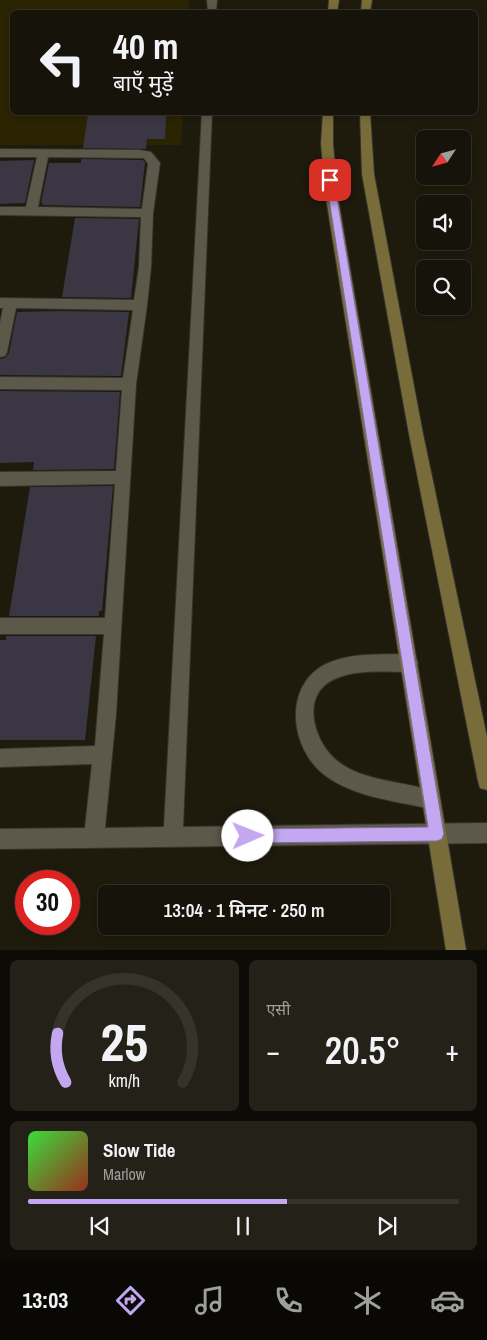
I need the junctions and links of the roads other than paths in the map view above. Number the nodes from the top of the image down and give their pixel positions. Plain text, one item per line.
1 (207, 115) edge
2 (328, 115) edge
3 (365, 115) edge
4 (0, 153) edge
5 (43, 153) junction
6 (0, 211) edge
7 (31, 211) junction
8 (147, 213) junction
9 (6, 303) edge
10 (140, 305) junction
11 (0, 352) edge
12 (0, 383) edge
13 (129, 384) junction
14 (124, 477) junction
15 (0, 479) edge
16 (0, 626) edge
17 (113, 626) junction
18 (409, 663) junction
19 (103, 754) junction
20 (0, 758) edge
21 (487, 781) edge
22 (431, 800) junction
23 (487, 833) edge
24 (437, 834) junction
25 (173, 837) junction
26 (0, 838) edge
27 (94, 838) junction
28 (456, 950) edge

1 - 25 street
2 - 18 street
3 - 21 street
4 - 5 street
5 - 7 street
5 - 8 street
6 - 7 street
7 - 8 street
8 - 10 street
9 - 10 street
9 - 11 street
10 - 13 street
12 - 13 street
13 - 14 street
14 - 15 street
14 - 17 street
16 - 17 street
17 - 19 street
18 - 22 street
18 - 22 street
19 - 20 street
19 - 27 street
22 - 24 street
23 - 24 street
24 - 25 street
24 - 28 street
25 - 27 street
26 - 27 street

